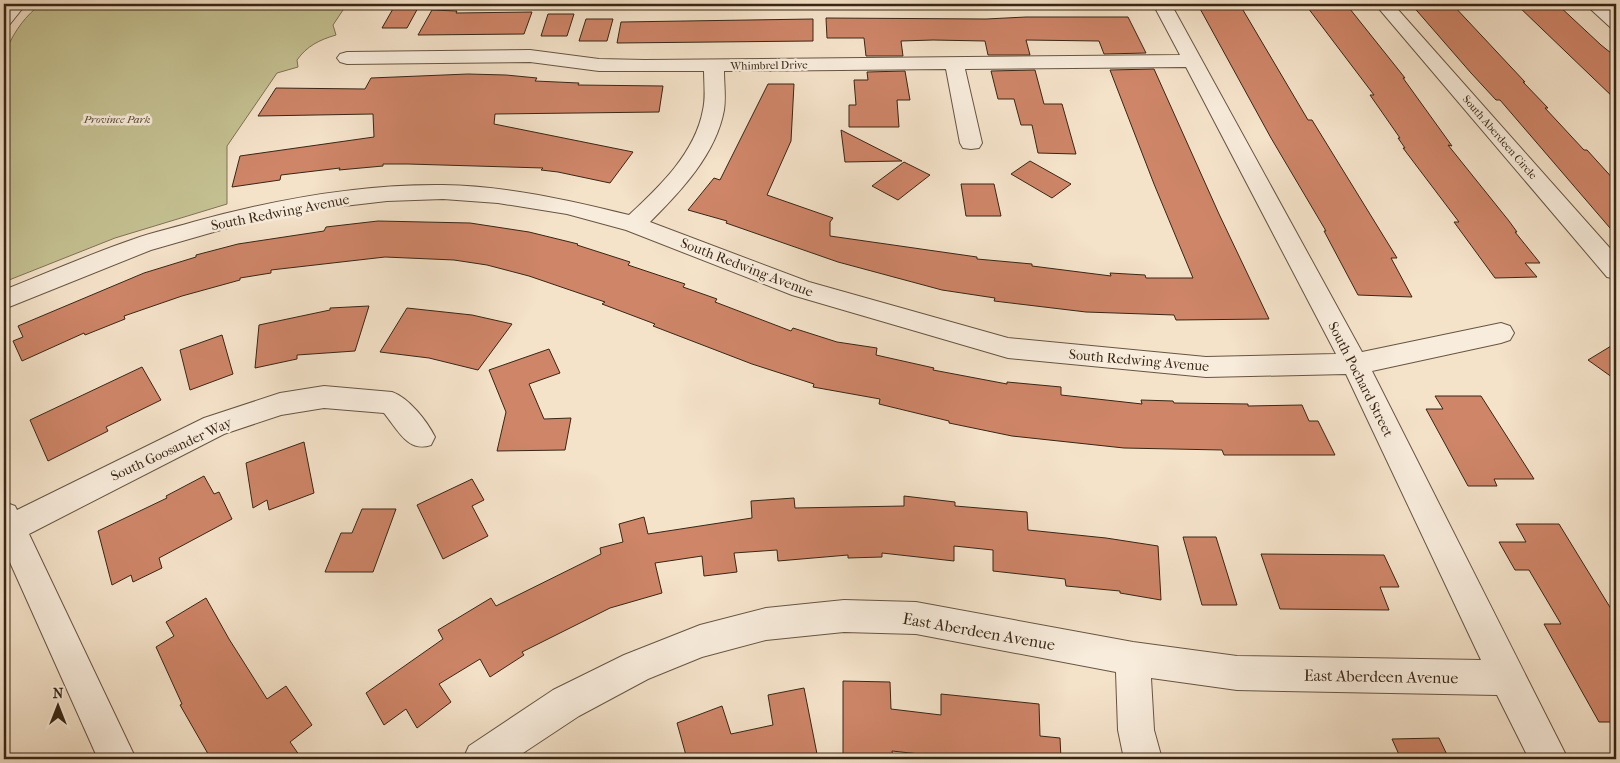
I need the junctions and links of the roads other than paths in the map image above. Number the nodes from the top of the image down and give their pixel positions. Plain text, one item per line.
1 (16, 4) edge
2 (1162, 4) edge
3 (1384, 4) edge
4 (1594, 4) edge
5 (4, 7) edge
6 (4, 20) edge
7 (1616, 23) edge
8 (347, 58) dead end
9 (1192, 61) junction
10 (954, 64) junction
11 (714, 66) junction
12 (971, 143) dead end
13 (634, 224) junction
14 (1616, 271) edge
15 (4, 300) edge
16 (1502, 333) dead end
17 (1355, 364) junction
18 (421, 438) dead end
19 (5, 525) edge
20 (1133, 659) junction
21 (1507, 678) junction
22 (117, 759) edge
23 (482, 759) edge
24 (1143, 759) edge
25 (1549, 759) edge

1 - 5 street
1 - 6 street
2 - 9 street, South Pochard Street
3 - 14 street, South Aberdeen Circle
4 - 7 street
8 - 11 street, Whimbrel Drive
9 - 10 street, Whimbrel Drive
9 - 17 street, South Pochard Street
10 - 11 street, Whimbrel Drive
10 - 12 street
11 - 13 street
13 - 15 street, South Redwing Avenue
13 - 17 street, South Redwing Avenue
16 - 17 street, South Redwing Avenue
17 - 21 street, South Pochard Street
18 - 19 street, South Goosander Way
19 - 22 street
20 - 21 street, East Aberdeen Avenue
20 - 23 street, East Aberdeen Avenue
20 - 24 street
21 - 25 street, South Pochard Street

